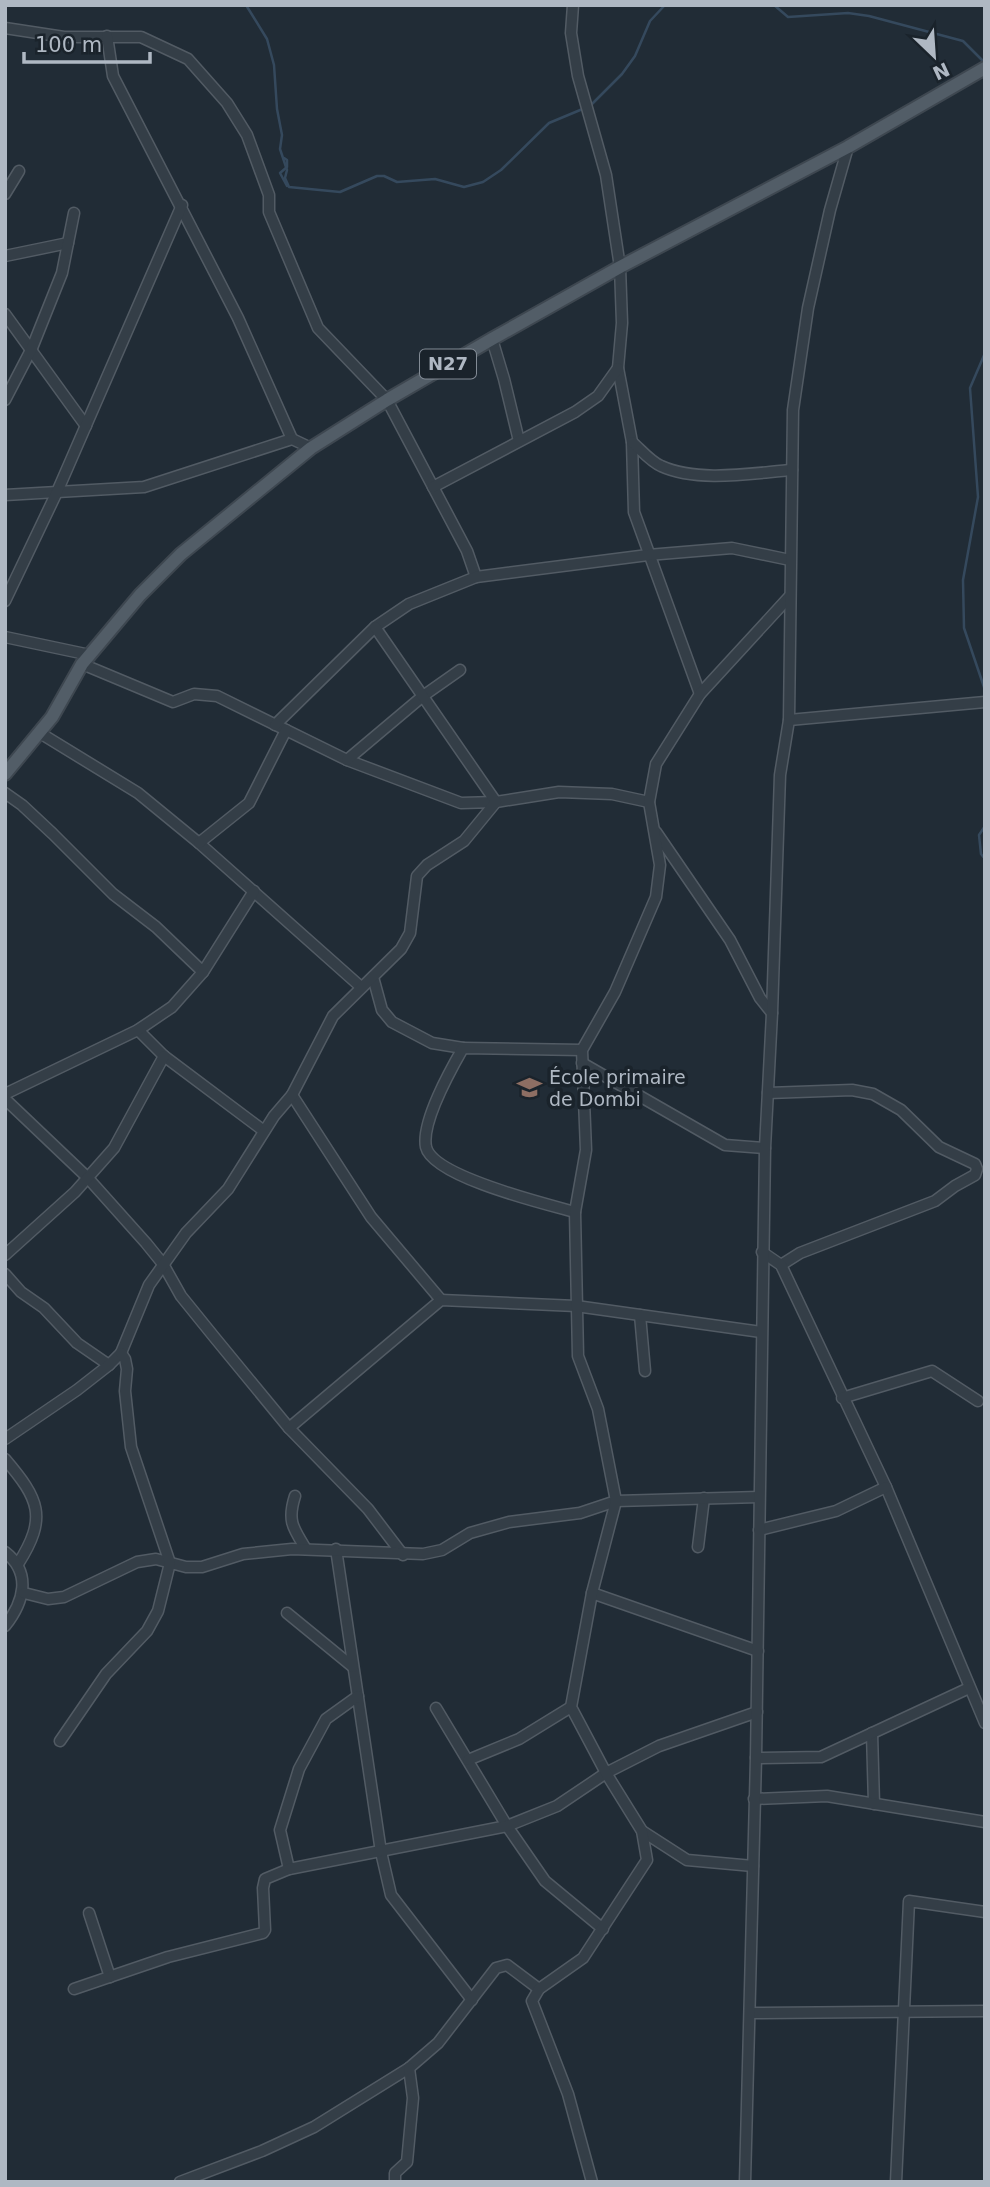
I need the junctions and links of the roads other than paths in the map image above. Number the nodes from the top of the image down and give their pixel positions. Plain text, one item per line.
1 (573, 5) edge
2 (5, 28) edge
3 (107, 36) junction
4 (984, 68) edge
5 (848, 147) junction
6 (19, 172) dead end
7 (5, 194) edge
8 (182, 205) junction
9 (74, 213) dead end
10 (68, 243) junction
11 (5, 256) edge
12 (620, 267) junction
13 (5, 314) edge
14 (492, 339) junction
15 (32, 348) junction
16 (618, 368) junction
17 (5, 400) edge
18 (387, 400) junction
19 (86, 426) junction
20 (292, 439) junction
21 (519, 441) junction
22 (632, 442) junction
23 (311, 448) junction
24 (792, 470) junction
25 (433, 487) junction
26 (57, 492) junction
27 (5, 495) edge
28 (648, 555) junction
29 (790, 560) junction
30 (476, 577) junction
31 (790, 596) junction
32 (5, 601) edge
33 (375, 627) junction
34 (5, 636) edge
35 (86, 659) junction
36 (460, 670) dead end
37 (700, 694) junction
38 (423, 696) junction
39 (983, 702) edge
40 (789, 720) junction
41 (275, 724) junction
42 (286, 730) junction
43 (40, 733) junction
44 (347, 760) junction
45 (5, 774) edge
46 (5, 793) edge
47 (496, 802) junction
48 (649, 802) junction
49 (654, 829) junction
50 (200, 843) junction
51 (254, 891) junction
52 (203, 972) junction
53 (373, 977) junction
54 (361, 987) junction
55 (772, 1013) junction
56 (138, 1030) junction
57 (463, 1048) junction
58 (582, 1050) junction
59 (164, 1056) junction
60 (582, 1063) junction
61 (768, 1093) junction
62 (292, 1095) junction
63 (5, 1096) edge
64 (264, 1131) junction
65 (765, 1148) junction
66 (87, 1177) junction
67 (575, 1212) junction
68 (762, 1252) junction
69 (5, 1255) edge
70 (163, 1264) junction
71 (781, 1265) junction
72 (5, 1274) edge
73 (441, 1300) junction
74 (576, 1306) junction
75 (640, 1315) junction
76 (761, 1332) junction
77 (121, 1353) junction
78 (109, 1365) junction
79 (645, 1371) dead end
80 (842, 1398) junction
81 (978, 1401) dead end
82 (289, 1428) junction
83 (5, 1440) edge
84 (5, 1459) edge
85 (886, 1487) junction
86 (295, 1496) dead end
87 (759, 1497) junction
88 (704, 1498) junction
89 (615, 1502) junction
90 (759, 1531) junction
91 (698, 1547) dead end
92 (306, 1549) junction
93 (336, 1549) junction
94 (5, 1552) edge
95 (403, 1555) junction
96 (170, 1563) junction
97 (18, 1564) junction
98 (24, 1593) junction
99 (592, 1593) junction
100 (287, 1613) dead end
101 (5, 1626) edge
102 (758, 1651) junction
103 (354, 1667) junction
104 (969, 1688) junction
105 (358, 1696) junction
106 (571, 1707) junction
107 (436, 1708) dead end
108 (757, 1712) junction
109 (985, 1723) edge
110 (872, 1733) junction
111 (60, 1741) dead end
112 (756, 1758) junction
113 (468, 1760) junction
114 (606, 1773) junction
115 (754, 1799) junction
116 (874, 1804) junction
117 (985, 1822) edge
118 (507, 1826) junction
119 (642, 1831) junction
120 (381, 1852) junction
121 (752, 1866) junction
122 (289, 1869) junction
123 (985, 1912) edge
124 (89, 1913) dead end
125 (603, 1929) junction
126 (110, 1977) junction
127 (74, 1989) dead end
128 (539, 1989) junction
129 (472, 2000) junction
130 (985, 2011) edge
131 (904, 2012) junction
132 (750, 2013) junction
133 (409, 2068) junction
134 (180, 2182) edge
135 (395, 2182) edge
136 (592, 2182) edge
137 (745, 2182) edge
138 (896, 2182) edge

1 - 12 street
2 - 3 street
3 - 8 street
3 - 18 street
4 - 5 main road, N27
5 - 12 main road, N27
5 - 24 street
6 - 7 street
8 - 19 street
8 - 20 street
9 - 10 street
10 - 11 street
10 - 15 street
12 - 14 main road, N27
12 - 16 street
13 - 15 street
14 - 18 main road, N27
14 - 21 street
15 - 17 street
15 - 19 street
16 - 21 street
16 - 22 street
18 - 23 main road, N27
18 - 25 street
19 - 26 street
20 - 23 street
20 - 26 street
21 - 25 street
22 - 24 street
22 - 28 street
23 - 35 main road, N27
24 - 29 street
25 - 30 street
26 - 27 street
26 - 32 street
28 - 29 street
28 - 30 street
28 - 37 street
29 - 31 street
30 - 33 street
31 - 37 street
31 - 40 street
33 - 38 street
33 - 41 street
34 - 35 street
35 - 41 street
35 - 43 main road, N27
36 - 38 street
37 - 48 street
38 - 44 street
38 - 47 street
39 - 40 street
40 - 55 street
41 - 42 street
42 - 44 street
42 - 50 street
43 - 45 main road, N27
43 - 50 street
44 - 47 street
46 - 52 street
47 - 48 street
47 - 53 street
48 - 49 street
49 - 55 street
49 - 58 street
50 - 51 street
51 - 52 street
51 - 54 street
52 - 56 street
53 - 54 street
53 - 57 street
54 - 62 street
55 - 61 street
56 - 59 street
56 - 63 street
57 - 58 street
57 - 67 street
58 - 60 street
59 - 64 street
59 - 66 street
60 - 65 street
60 - 67 street
61 - 65 street
61 - 71 street
62 - 64 street
62 - 73 street
63 - 66 street
64 - 70 street
65 - 68 street
66 - 69 street
66 - 70 street
67 - 74 street
68 - 71 street
68 - 76 street
70 - 77 street
70 - 82 street
71 - 80 street
72 - 78 street
73 - 74 street
73 - 82 street
74 - 75 street
74 - 89 street
75 - 76 street
75 - 79 street
76 - 87 street
77 - 78 street
77 - 96 street
78 - 83 street
80 - 81 street
80 - 85 street
82 - 95 street
84 - 97 street
85 - 90 street
85 - 104 street
86 - 92 street
87 - 88 street
87 - 90 street
88 - 89 street
88 - 91 street
89 - 95 street
89 - 99 street
90 - 102 street
92 - 93 street
92 - 96 street
93 - 95 street
93 - 103 street
94 - 97 street
96 - 98 street
96 - 111 street
97 - 98 street
98 - 101 street
99 - 102 street
99 - 106 street
100 - 103 street
102 - 108 street
103 - 105 street
104 - 109 street
104 - 110 street
105 - 120 street
105 - 122 street
106 - 113 street
106 - 114 street
107 - 113 street
108 - 112 street
108 - 114 street
110 - 112 street
110 - 116 street
112 - 115 street
113 - 118 street
114 - 118 street
114 - 119 street
115 - 116 street
115 - 121 street
116 - 117 street
118 - 120 street
118 - 125 street
119 - 121 street
119 - 125 street
120 - 122 street
120 - 129 street
121 - 132 street
122 - 126 street
123 - 131 street
124 - 126 street
125 - 128 street
126 - 127 street
128 - 129 street
128 - 136 street
129 - 133 street
130 - 131 street
131 - 132 street
131 - 138 street
132 - 137 street
133 - 134 street
133 - 135 street

